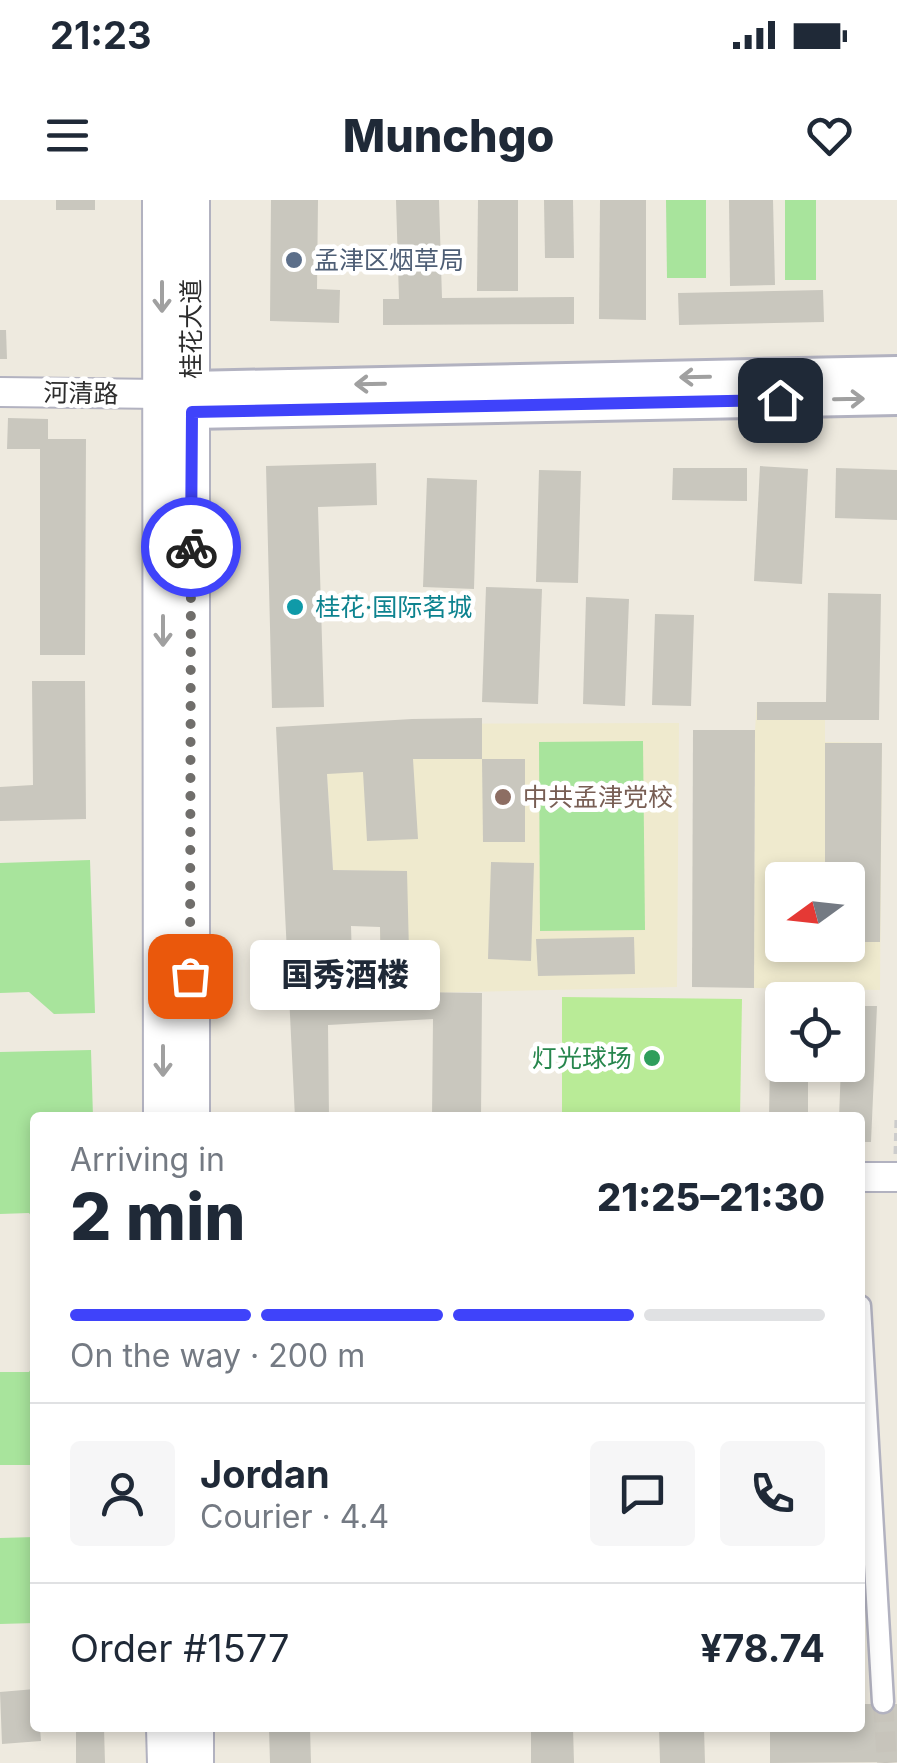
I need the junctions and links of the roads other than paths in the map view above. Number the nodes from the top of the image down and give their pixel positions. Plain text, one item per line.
1 (162, 200) edge
2 (190, 200) edge
3 (897, 373) edge
4 (0, 392) edge
5 (182, 398) junction
6 (897, 398) edge
7 (163, 1112) edge
8 (190, 1112) edge
9 (865, 1177) edge
10 (896, 1177) edge
11 (865, 1392) edge
12 (883, 1702) tunnel mouth
13 (166, 1732) edge
14 (194, 1732) edge
15 (166, 1763) edge
16 (194, 1763) edge

1 -> 5 main road, 桂花大道
2 - 5 main road, 桂花大道
3 -> 5 street, 河清路
4 - 5 street, 河清路
5 -> 6 street, 河清路
5 -> 7 main road, 桂花大道
5 - 8 main road, 桂花大道
9 - 10 street
11 - 12 street
13 - 15 main road
14 - 16 main road

